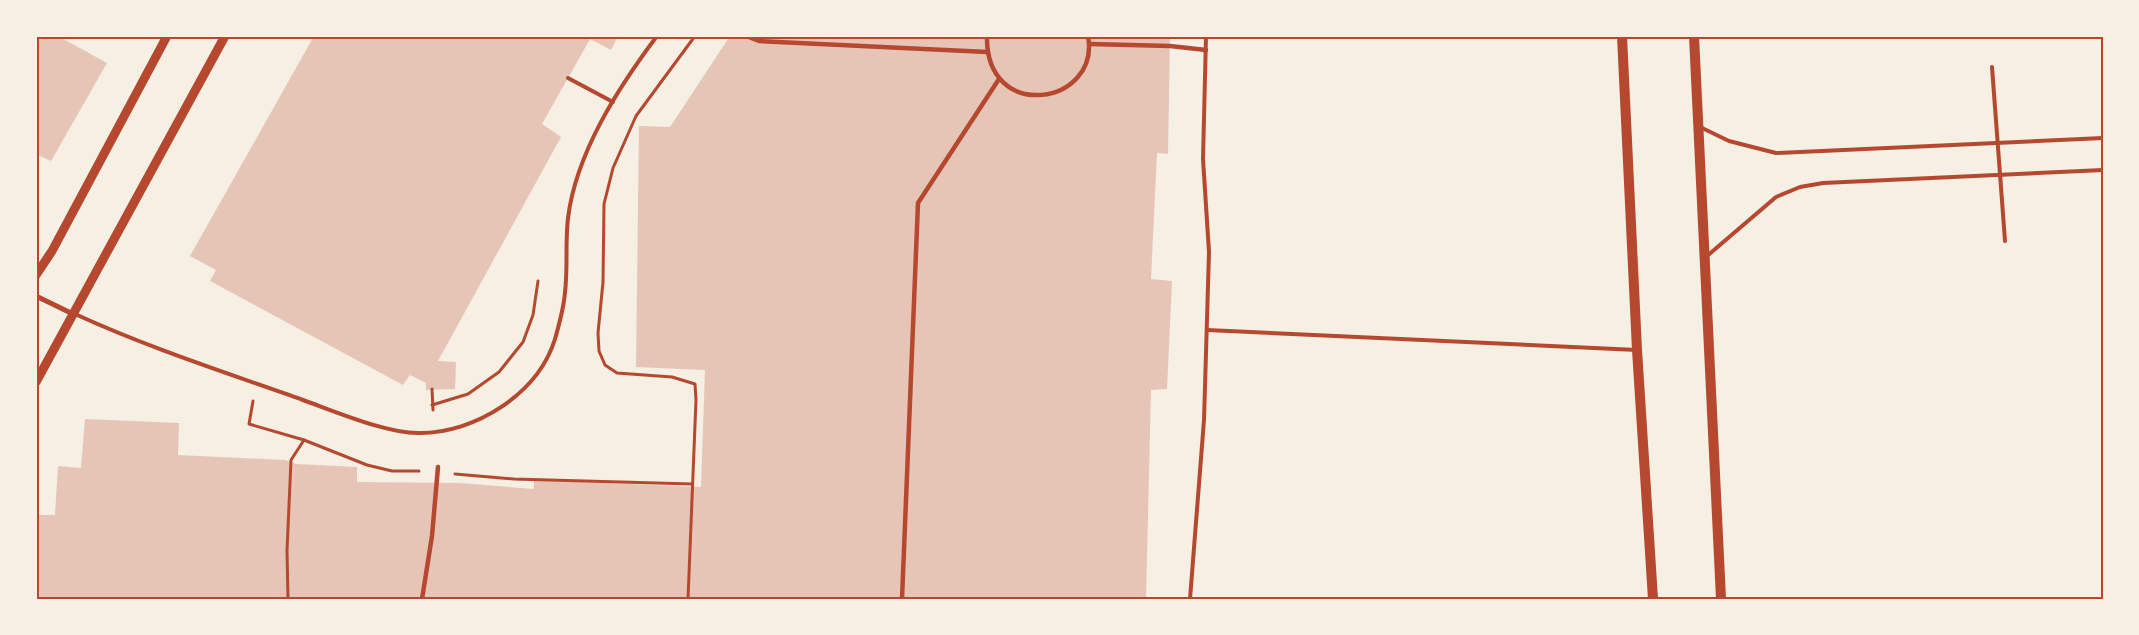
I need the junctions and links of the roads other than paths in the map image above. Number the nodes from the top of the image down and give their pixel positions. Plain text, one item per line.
1 (167, 36) edge
2 (225, 36) edge
3 (657, 36) edge
4 (746, 36) edge
5 (987, 36) edge
6 (1088, 36) edge
7 (1206, 36) edge
8 (1622, 36) edge
9 (1694, 36) edge
10 (1090, 44) junction
11 (1206, 50) junction
12 (987, 52) junction
13 (1992, 67) dead end
14 (568, 78) dead end
15 (999, 79) junction
16 (612, 102) junction
17 (1699, 126) junction
18 (2103, 138) edge
19 (1998, 144) junction
20 (2103, 170) edge
21 (2000, 176) junction
22 (2005, 241) dead end
23 (1705, 258) junction
24 (36, 275) edge
25 (36, 296) edge
26 (73, 314) junction
27 (1207, 330) junction
28 (1637, 350) junction
29 (36, 382) edge
30 (438, 467) dead end
31 (422, 599) edge
32 (902, 599) edge
33 (1190, 599) edge
34 (1653, 599) edge
35 (1721, 599) edge

1 - 24 street
2 - 26 street
3 - 16 lane
4 - 12 street
5 - 12 street
6 - 10 street
7 - 11 lane
8 - 28 main road
9 - 17 main road
10 - 11 street
10 - 15 street
11 - 27 lane
12 - 15 street
13 - 19 lane
14 - 16 lane
15 - 32 street
16 - 26 lane
17 - 19 lane
17 - 23 main road
18 - 19 lane
19 - 21 lane
20 - 21 lane
21 - 22 lane
21 - 23 lane
23 - 35 main road
25 - 26 street
26 - 29 street
27 - 28 lane
27 - 33 lane
28 - 34 main road
30 - 31 street

